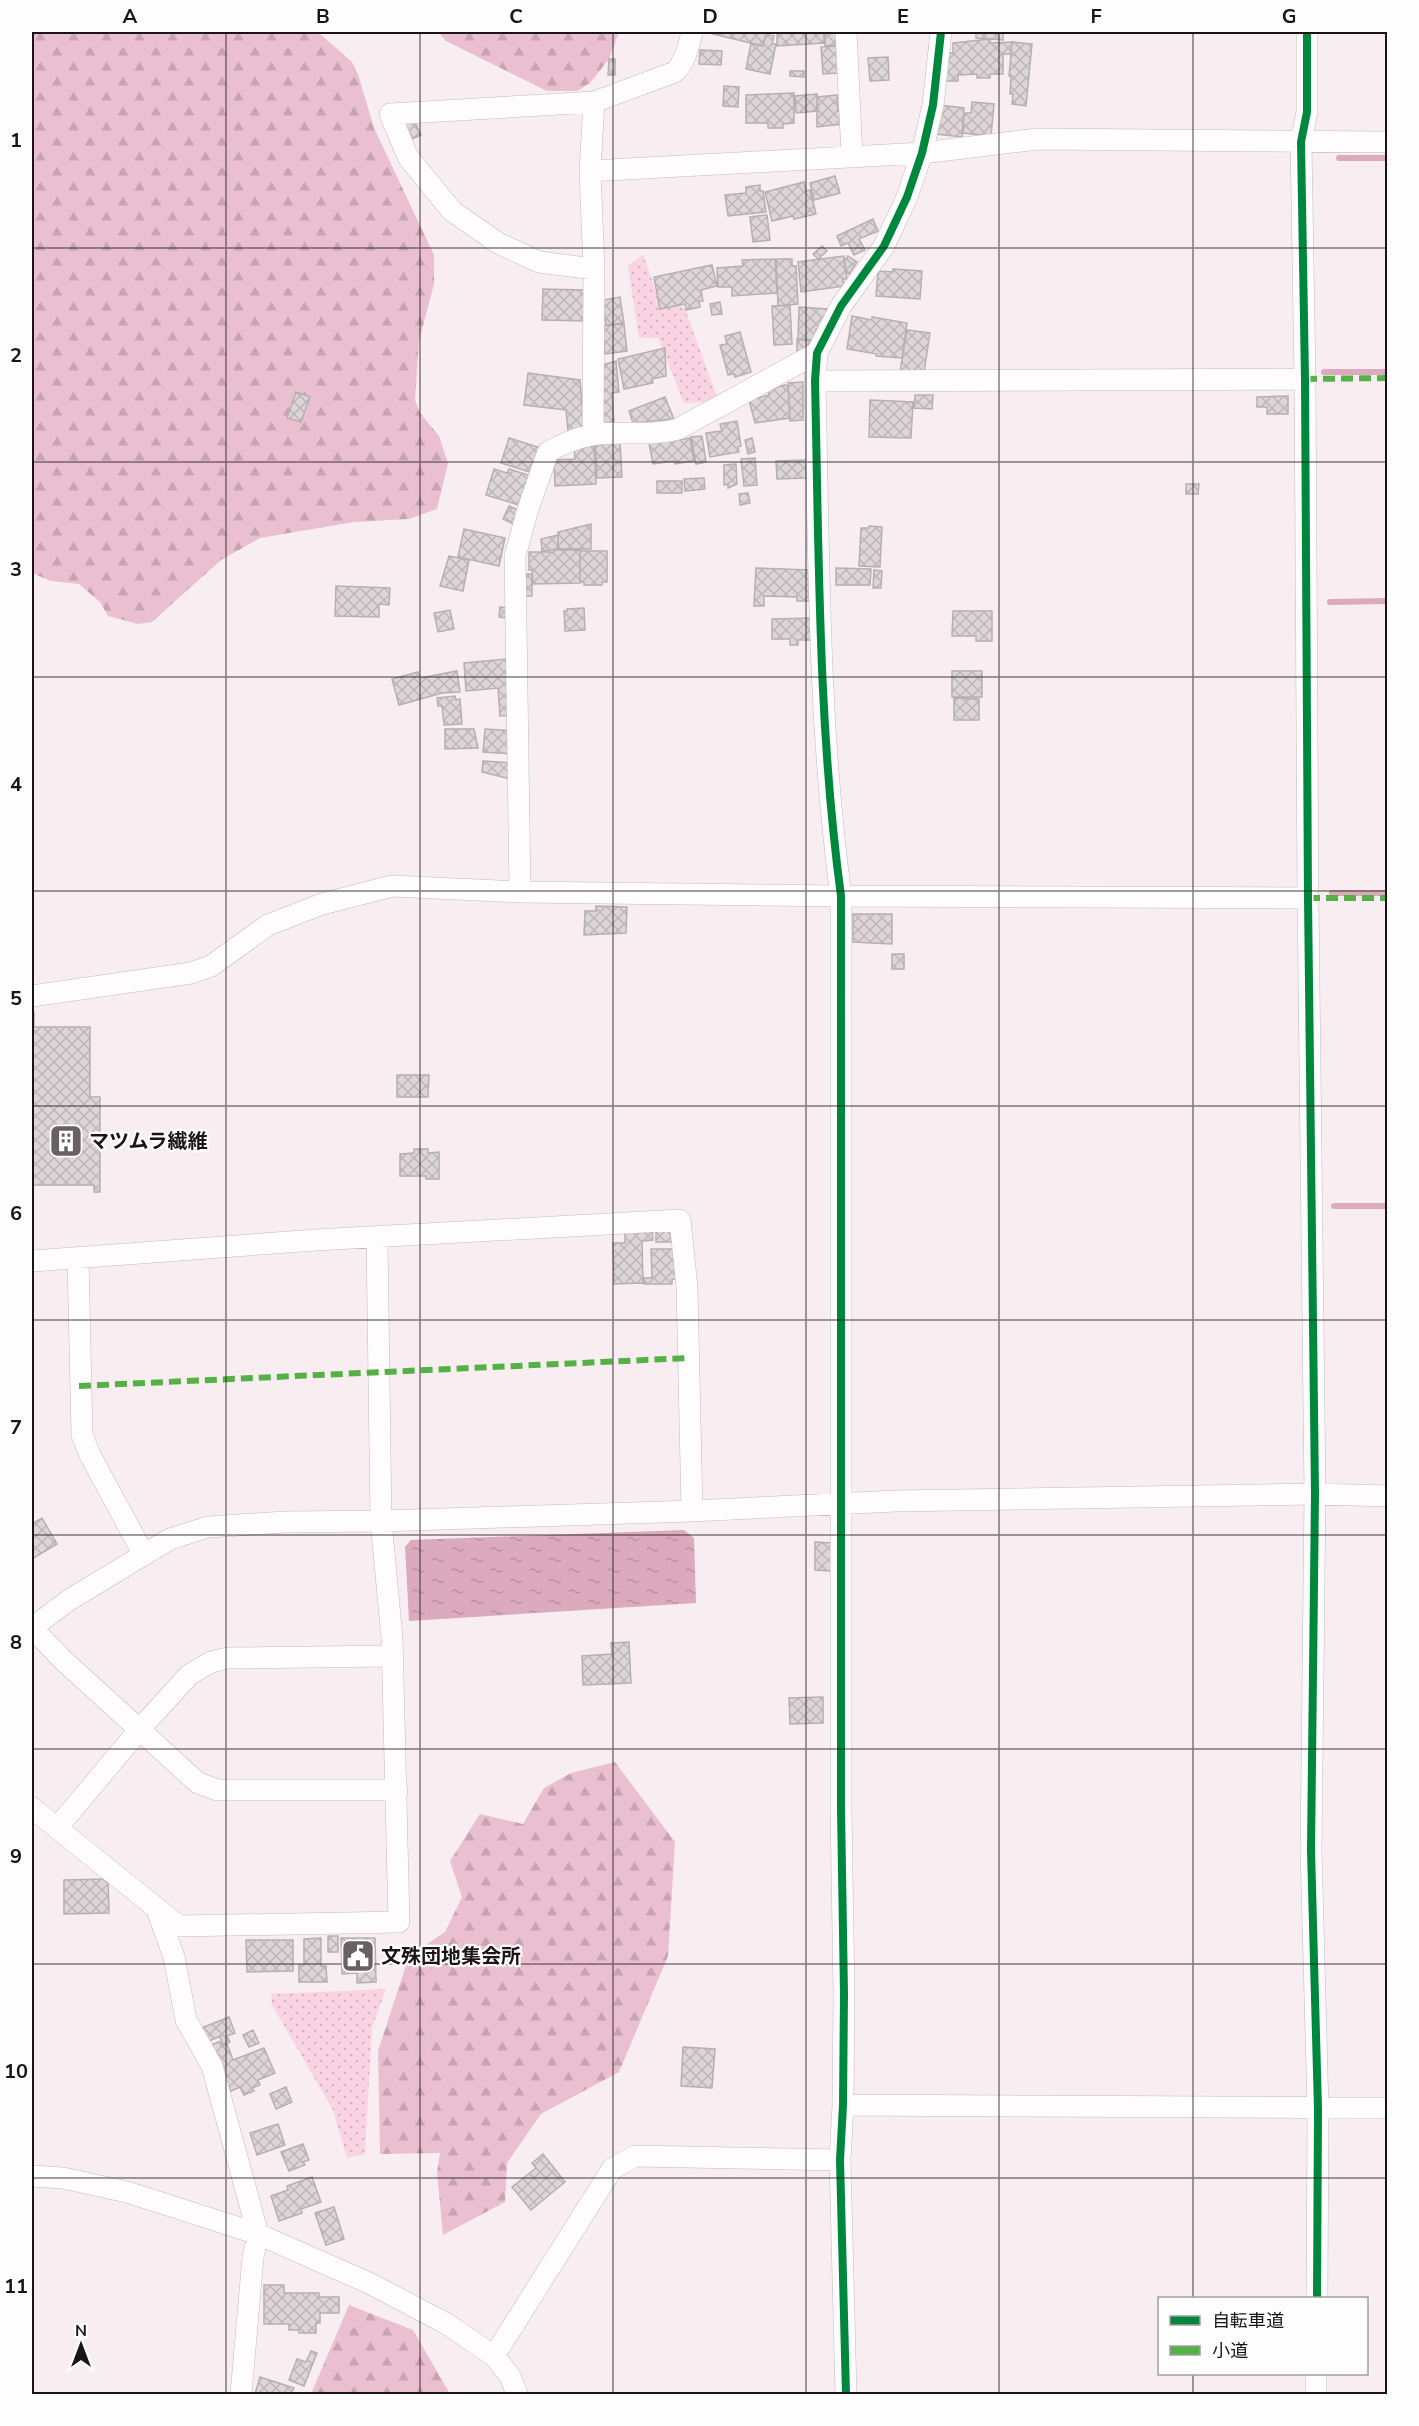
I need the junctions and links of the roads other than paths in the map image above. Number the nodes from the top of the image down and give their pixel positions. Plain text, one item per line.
1 (692, 32) edge
2 (846, 32) edge
3 (941, 32) edge
4 (1306, 32) edge
5 (594, 102) junction
6 (1301, 142) junction
7 (1388, 142) edge
8 (922, 153) junction
9 (852, 156) junction
10 (590, 171) junction
11 (594, 269) junction
12 (817, 353) junction
13 (1305, 379) junction
14 (815, 381) junction
15 (593, 434) junction
16 (520, 892) junction
17 (841, 897) junction
18 (1308, 898) junction
19 (32, 996) edge
20 (376, 1238) junction
21 (78, 1258) junction
22 (32, 1261) edge
23 (1315, 1494) junction
24 (1388, 1496) edge
25 (841, 1504) junction
26 (692, 1511) junction
27 (381, 1521) junction
28 (144, 1555) junction
29 (32, 1628) edge
30 (392, 1656) junction
31 (140, 1730) junction
32 (398, 1790) junction
33 (32, 1808) edge
34 (57, 1828) junction
35 (155, 1906) junction
36 (843, 2105) junction
37 (1388, 2108) edge
38 (1318, 2109) junction
39 (840, 2160) junction
40 (32, 2176) edge
41 (258, 2234) junction
42 (1317, 2297) edge
43 (494, 2356) junction
44 (1316, 2375) edge
45 (241, 2394) edge
46 (517, 2394) edge
47 (846, 2394) edge
48 (1316, 2394) edge

1 - 5 street
2 - 9 street
3 - 8 street
4 - 6 street
5 - 10 street
5 - 11 street
6 - 7 street
6 - 8 street
6 - 13 street
8 - 9 street
8 - 12 street
9 - 10 street
10 - 11 street
11 - 15 street
12 - 14 street
12 - 15 street
13 - 14 street
13 - 18 street
14 - 17 street
15 - 16 street
16 - 17 street
16 - 19 street
17 - 18 street
17 - 25 street
18 - 23 street
20 - 21 street
20 - 26 street
20 - 27 street
21 - 22 street
21 - 28 street
23 - 24 street
23 - 25 street
23 - 38 street
25 - 26 street
25 - 36 street
26 - 27 street
27 - 28 street
27 - 30 street
28 - 29 street
29 - 31 street
30 - 31 street
30 - 32 street
31 - 32 street
31 - 34 street
32 - 35 street
33 - 34 street
34 - 35 street
35 - 41 street
36 - 38 street
36 - 39 street
37 - 38 street
38 - 42 street
39 - 43 street
39 - 47 street
40 - 41 street
41 - 43 street
41 - 45 street
43 - 46 street
44 - 48 street

